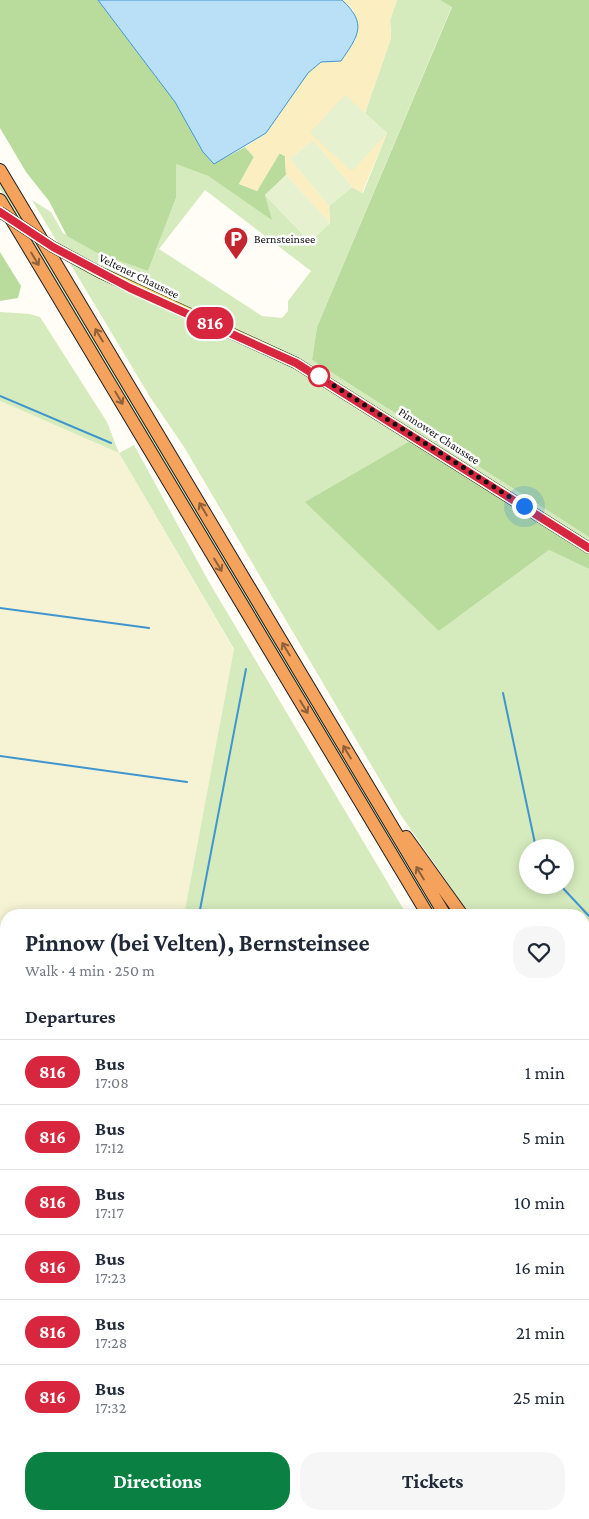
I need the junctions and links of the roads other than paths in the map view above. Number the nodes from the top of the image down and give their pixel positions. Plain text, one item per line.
1 (0, 170) edge
2 (0, 200) edge
3 (0, 212) edge
4 (273, 351) joint
5 (589, 548) edge
6 (372, 794) junction
7 (395, 859) junction
8 (416, 909) edge
9 (424, 909) edge
10 (441, 909) edge
11 (458, 909) edge

6 -> 1 highway
2 -> 7 highway
3 - 4 main road, Veltener Chaussee, bridge
4 - 5 main road, Pinnower Chaussee
10 -> 6 highway
6 - 11 highway
7 - 8 highway
7 - 9 highway

